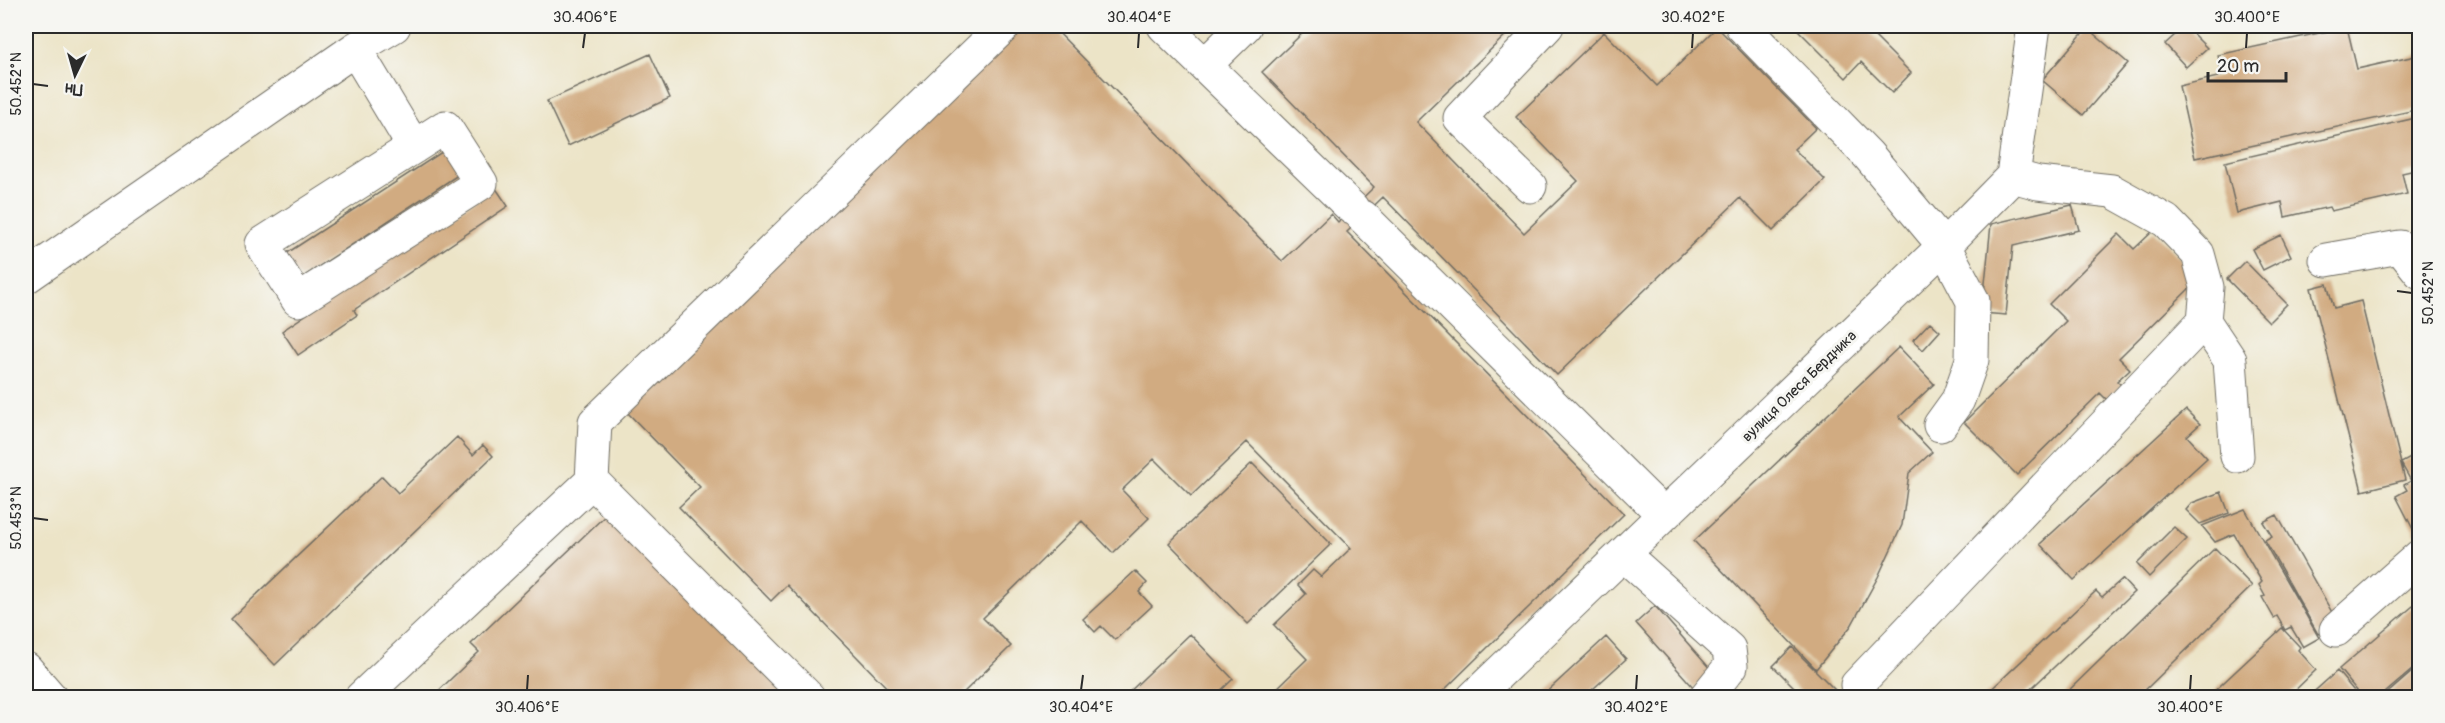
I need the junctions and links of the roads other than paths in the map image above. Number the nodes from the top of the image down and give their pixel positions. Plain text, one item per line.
1 (394, 26) edge
2 (1004, 26) edge
3 (1164, 26) edge
4 (1245, 26) edge
5 (1547, 26) edge
6 (1742, 26) edge
7 (2034, 26) edge
8 (355, 49) junction
9 (1205, 65) junction
10 (414, 147) junction
11 (2013, 176) junction
12 (1530, 186) dead end
13 (1944, 246) junction
14 (2325, 260) dead end
15 (2420, 272) edge
16 (26, 277) edge
17 (2204, 321) junction
18 (1940, 425) dead end
19 (2237, 456) dead end
20 (592, 481) junction
21 (1664, 515) junction
22 (1623, 554) junction
23 (2420, 556) edge
24 (2336, 630) dead end
25 (26, 669) edge
26 (1857, 685) dead end
27 (51, 698) edge
28 (361, 698) edge
29 (809, 698) edge
30 (1473, 698) edge
31 (1705, 698) edge

1 - 8 street
2 - 20 street
3 - 9 street
4 - 9 street
5 - 12 street
6 - 13 street
7 - 11 street
8 - 10 street
8 - 16 street
9 - 21 street
10 - 10 street
11 - 13 street, вулиця Олеся Бердника
11 - 17 street
13 - 18 street
13 - 21 street, вулиця Олеся Бердника
14 - 15 street
17 - 19 street
17 - 26 street
20 - 28 street
20 - 29 street
21 - 22 street, вулиця Олеся Бердника
22 - 30 street, вулиця Олеся Бердника
22 - 31 street
23 - 24 street
25 - 27 street

